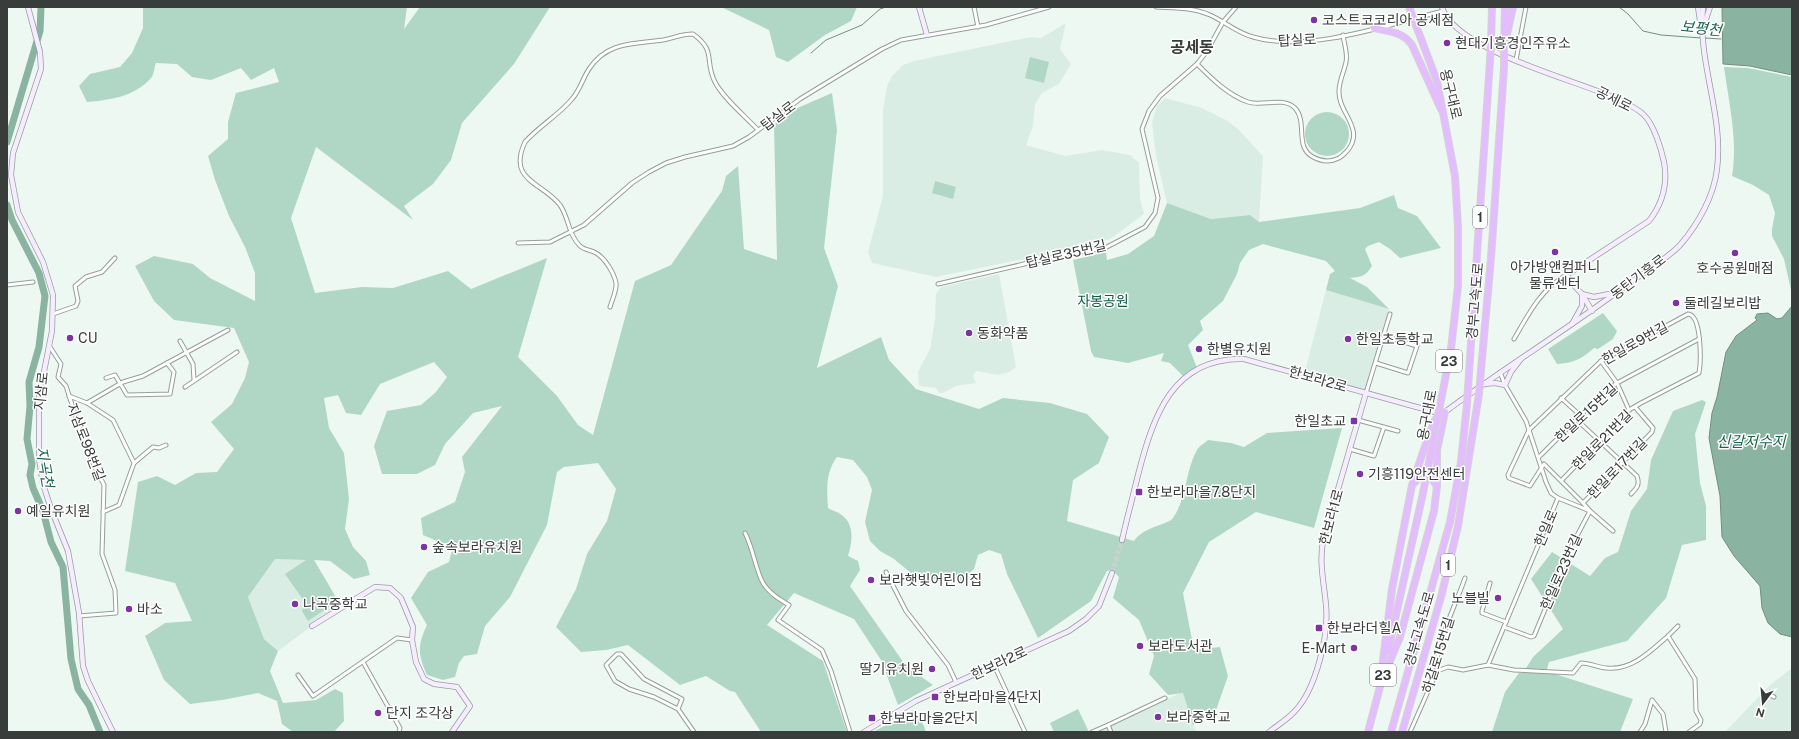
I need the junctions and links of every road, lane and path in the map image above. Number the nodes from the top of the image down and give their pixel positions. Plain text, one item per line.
1 (28, 7) edge
2 (919, 7) edge
3 (974, 7) edge
4 (1049, 7) edge
5 (1156, 7) edge
6 (1236, 7) edge
7 (1410, 7) edge
8 (1492, 7) edge
9 (1505, 7) edge
10 (1513, 7) edge
11 (1526, 7) edge
12 (1698, 7) edge
13 (1703, 7) edge
14 (1710, 7) edge
15 (1442, 9) edge
16 (1223, 22) junction
17 (978, 27) junction
18 (1374, 28) junction
19 (1702, 30) junction
20 (927, 35) junction
21 (1343, 35) junction
22 (1505, 46) junction
23 (1516, 60) junction
24 (1197, 64) junction
25 (1445, 118) junction
26 (758, 130) junction
27 (570, 232) junction
28 (518, 243) dead end
29 (116, 258) dead end
30 (1566, 276) junction
31 (32, 282) dead end
32 (7, 284) edge
33 (938, 284) dead end
34 (1616, 293) junction
35 (1582, 294) junction
36 (610, 307) dead end
37 (1592, 311) junction
38 (53, 314) junction
39 (1390, 314) dead end
40 (1571, 324) junction
41 (228, 330) dead end
42 (1384, 336) junction
43 (1514, 339) dead end
44 (1699, 339) junction
45 (180, 341) dead end
46 (48, 345) junction
47 (187, 352) junction
48 (237, 352) dead end
49 (1523, 356) junction
50 (1601, 361) junction
51 (167, 362) junction
52 (1376, 363) junction
53 (1500, 372) junction
54 (106, 378) dead end
55 (194, 380) junction
56 (1617, 383) junction
57 (121, 384) junction
58 (1482, 385) junction
59 (1505, 385) junction
60 (185, 387) dead end
61 (1366, 393) junction
62 (69, 396) junction
63 (1561, 398) junction
64 (87, 403) junction
65 (1635, 407) junction
66 (1629, 410) junction
67 (1441, 413) junction
68 (1581, 416) junction
69 (1358, 420) junction
70 (1577, 420) junction
71 (1384, 427) junction
72 (1529, 430) junction
73 (1398, 431) dead end
74 (1598, 441) junction
75 (166, 445) dead end
76 (1350, 449) junction
77 (1539, 457) junction
78 (134, 463) junction
79 (1622, 464) junction
80 (1542, 465) junction
81 (1561, 481) junction
82 (1412, 485) junction
83 (1437, 486) junction
84 (1631, 494) dead end
85 (1558, 498) junction
86 (1583, 503) junction
87 (1590, 511) junction
88 (103, 512) junction
89 (1613, 531) dead end
90 (745, 533) dead end
91 (1122, 540) tunnel mouth
92 (886, 572) dead end
93 (1112, 573) tunnel mouth
94 (1465, 578) dead end
95 (1490, 583) dead end
96 (79, 616) junction
97 (1506, 622) junction
98 (312, 626) dead end
99 (1504, 626) junction
100 (1678, 626) dead end
101 (1668, 636) junction
102 (412, 640) junction
103 (363, 662) junction
104 (994, 665) junction
105 (1488, 665) junction
106 (1437, 671) junction
107 (298, 675) dead end
108 (956, 682) junction
109 (1380, 686) junction
110 (1769, 694) dead end
111 (1774, 697) dead end
112 (1165, 698) dead end
113 (678, 709) junction
114 (1108, 725) junction
115 (1368, 731) edge
116 (113, 732) edge
117 (399, 732) edge
118 (452, 732) edge
119 (694, 732) edge
120 (850, 732) edge
121 (864, 732) edge
122 (1025, 732) edge
123 (1092, 732) edge
124 (1111, 732) edge
125 (1269, 732) edge
126 (1391, 732) edge
127 (1402, 732) edge
128 (1410, 732) edge
129 (1640, 732) edge
130 (1666, 732) edge
131 (1690, 732) edge

1 - 38 street, 지삼로
2 - 20 street
3 - 17 street
4 - 17 street, 탑실로
5 - 16 street, 탑실로
6 - 16 street, 탑실로35번길
7 - 25 highway, 용구대로 / 23, bridge
8 - 126 highway, 경부고속도로 / 1, bridge
9 - 22 highway, 경부고속도로 / 1
10 - 22 highway
11 - 23 street
12 - 19 street
13 - 19 street
14 - 19 street
15 - 18 street, 탑실로
15 - 23 street, 공세로
16 - 21 street, 탑실로
16 - 24 street, 탑실로35번길
17 - 20 street, 탑실로
18 - 21 street, 탑실로
18 - 25 highway
19 - 34 street, 동탄기흥로
20 - 26 street, 탑실로
21 - 24 street
22 - 127 highway, 경부고속도로 / 1, bridge
23 - 30 street, 공세로
24 - 33 street, 탑실로35번길
25 - 109 highway, 용구대로 / 23, bridge
26 - 27 street, 탑실로
26 - 27 street
27 - 28 street, 탑실로
27 - 36 street
29 - 38 street
30 - 35 street
30 - 43 street
31 - 32 street
34 - 35 street
34 - 37 street, 동탄기흥로
35 - 37 street
35 - 40 street
37 - 40 street, 동탄기흥로
38 - 46 street, 지삼로
39 - 42 street, 한보라1로
40 - 49 street, 동탄기흥로
41 - 47 street, 지삼로98번길
42 - 52 street, 한보라1로
42 - 52 street
44 - 50 street, 한일로9번길
44 - 56 street, 한일로15번길
44 - 65 street, 한일로21번길
45 - 47 street
46 - 62 street, 지삼로98번길
46 - 96 street, 지삼로
47 - 51 street, 지삼로98번길
47 - 55 street
48 - 55 street
49 - 53 street, 동탄기흥로
49 - 59 street
50 - 56 street
50 - 63 street, 한일로9번길
51 - 57 street, 지삼로98번길
51 - 57 street
52 - 61 street, 한보라1로
53 - 58 street, 동탄기흥로
53 - 59 street, 한일로
54 - 57 street
55 - 60 street
56 - 66 street
56 - 68 street, 한일로15번길
57 - 64 street, 지삼로98번길
58 - 59 street
58 - 67 street, 동탄기흥로
59 - 72 street, 한일로
61 - 67 street, 한보라2로
61 - 69 street, 한보라1로
61 - 91 street, 한보라2로
62 - 64 street, 지삼로98번길
62 - 88 street, 지삼로98번길
63 - 68 street
63 - 72 street, 한일로9번길
64 - 78 street, 지삼로98번길
65 - 66 street, 한일로21번길
65 - 79 street, 한일로17번길
66 - 74 street, 한일로21번길
67 - 82 highway
67 - 83 highway
68 - 70 street, 한일로15번길
69 - 71 street
69 - 76 street, 한보라1로
70 - 74 street
70 - 77 street, 한일로15번길
71 - 73 street
71 - 76 street
72 - 77 street, 한일로
72 - 80 street, 한일로9번길
74 - 79 street
74 - 81 street, 한일로21번길
75 - 78 street
76 - 125 street, 한보라1로
77 - 80 street, 한일로
78 - 88 street, 지삼로98번길
79 - 84 street
79 - 86 street, 한일로17번길
80 - 81 street, 한일로17번길
80 - 85 street, 한일로
81 - 86 street, 한일로17번길
82 - 83 highway
82 - 109 highway
83 - 109 highway
85 - 87 street
85 - 97 street, 한일로
86 - 87 street
87 - 89 street
87 - 99 street, 한일로23번길
88 - 96 street, 지삼로98번길
90 - 120 street
92 - 108 street
93 - 104 street, 한보라2로
94 - 106 street, 하갈로15번길
95 - 97 street
96 - 116 street, 지삼로
97 - 99 street, 한일로
98 - 102 street
99 - 105 street, 한일로
100 - 101 street
101 - 105 street
101 - 131 street
102 - 103 street
102 - 118 street
103 - 107 street
103 - 117 street
104 - 108 street, 한보라2로
104 - 122 street
105 - 106 street
106 - 128 street, 하갈로15번길
108 - 121 street, 한보라2로
109 - 115 highway, 용구대로 / 23
110 - 111 street
112 - 114 street
113 - 113 street
113 - 119 street
114 - 123 street
114 - 124 street
129 - 130 street

